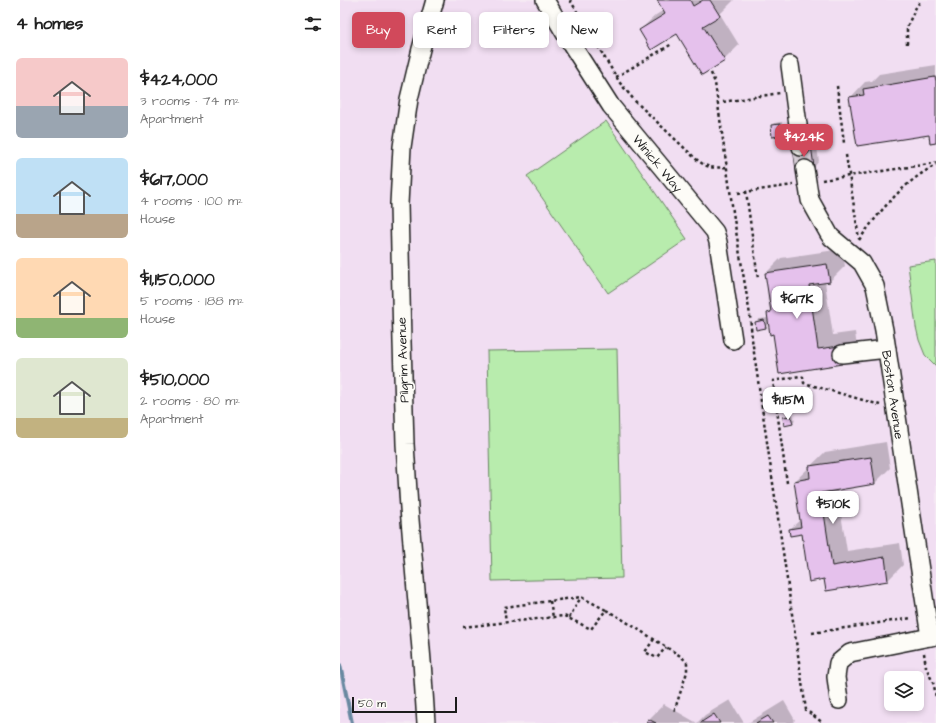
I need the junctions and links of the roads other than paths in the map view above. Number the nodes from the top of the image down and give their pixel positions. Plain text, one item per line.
1 (435, 0) edge
2 (545, 0) edge
3 (790, 65) dead end
4 (801, 147) tunnel mouth
5 (805, 169) tunnel mouth
6 (732, 340) dead end
7 (887, 349) junction
8 (842, 354) dead end
9 (930, 640) edge
10 (839, 700) dead end
11 (426, 723) edge

1 - 11 lane, Pilgrim Avenue
2 - 6 lane, Winick Way
3 - 4 lane
5 - 7 lane, Boston Avenue
7 - 8 lane
7 - 9 lane, Boston Avenue
9 - 10 lane

